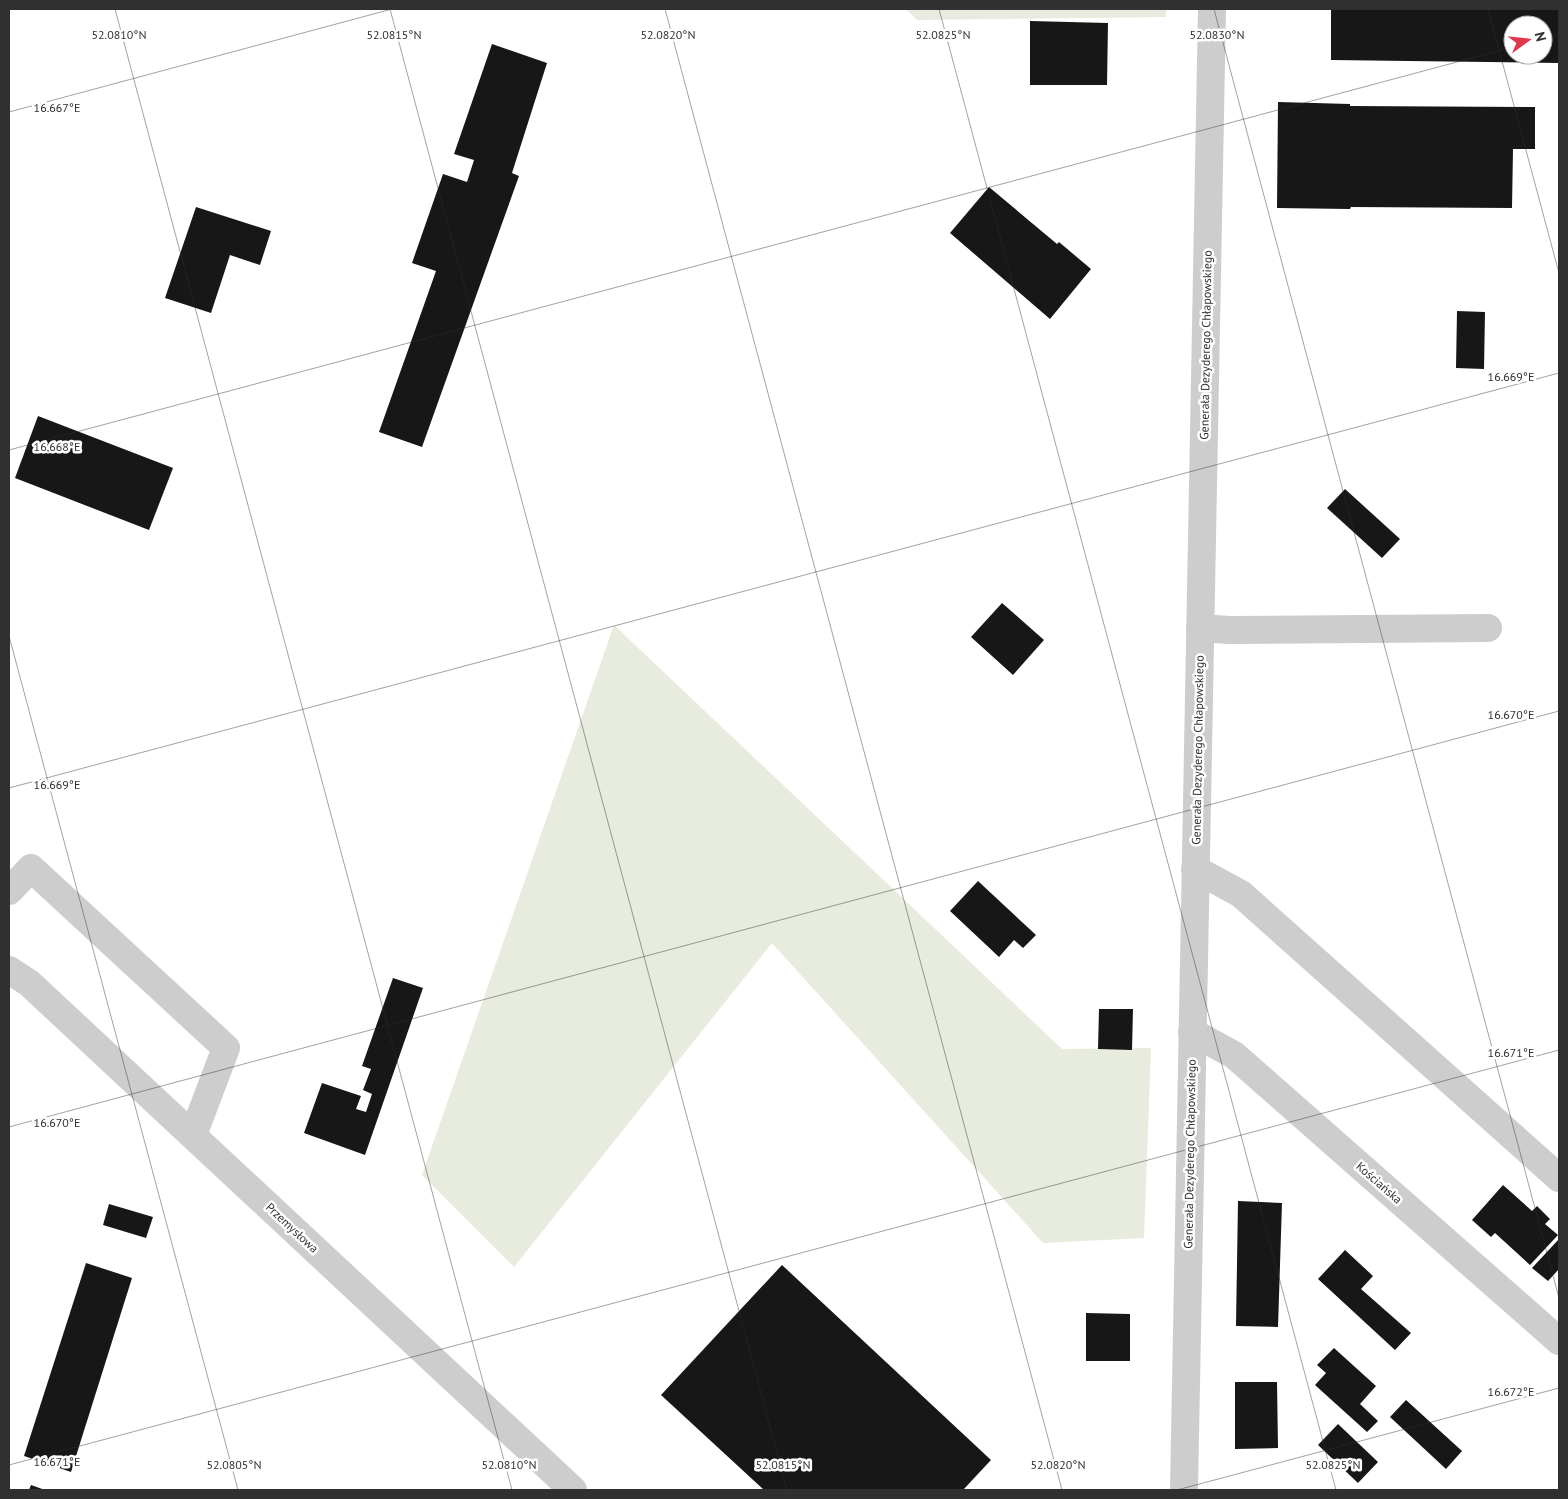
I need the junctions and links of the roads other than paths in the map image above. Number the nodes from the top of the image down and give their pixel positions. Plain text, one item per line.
1 (1212, 9) edge
2 (1200, 628) junction
3 (1488, 628) dead end
4 (1196, 869) junction
5 (9, 891) edge
6 (9, 970) edge
7 (1192, 1032) junction
8 (193, 1135) junction
9 (1559, 1178) edge
10 (1559, 1341) edge
11 (573, 1490) edge
12 (1184, 1490) edge

1 - 2 street, Generała Dezyderego Chłapowskiego
2 - 3 street
2 - 4 street, Generała Dezyderego Chłapowskiego
4 - 7 street, Generała Dezyderego Chłapowskiego
4 - 9 street
5 - 8 street
6 - 8 street, Przemysłowa
7 - 10 street, Kościańska
7 - 12 street, Generała Dezyderego Chłapowskiego
8 - 11 street, Przemysłowa

